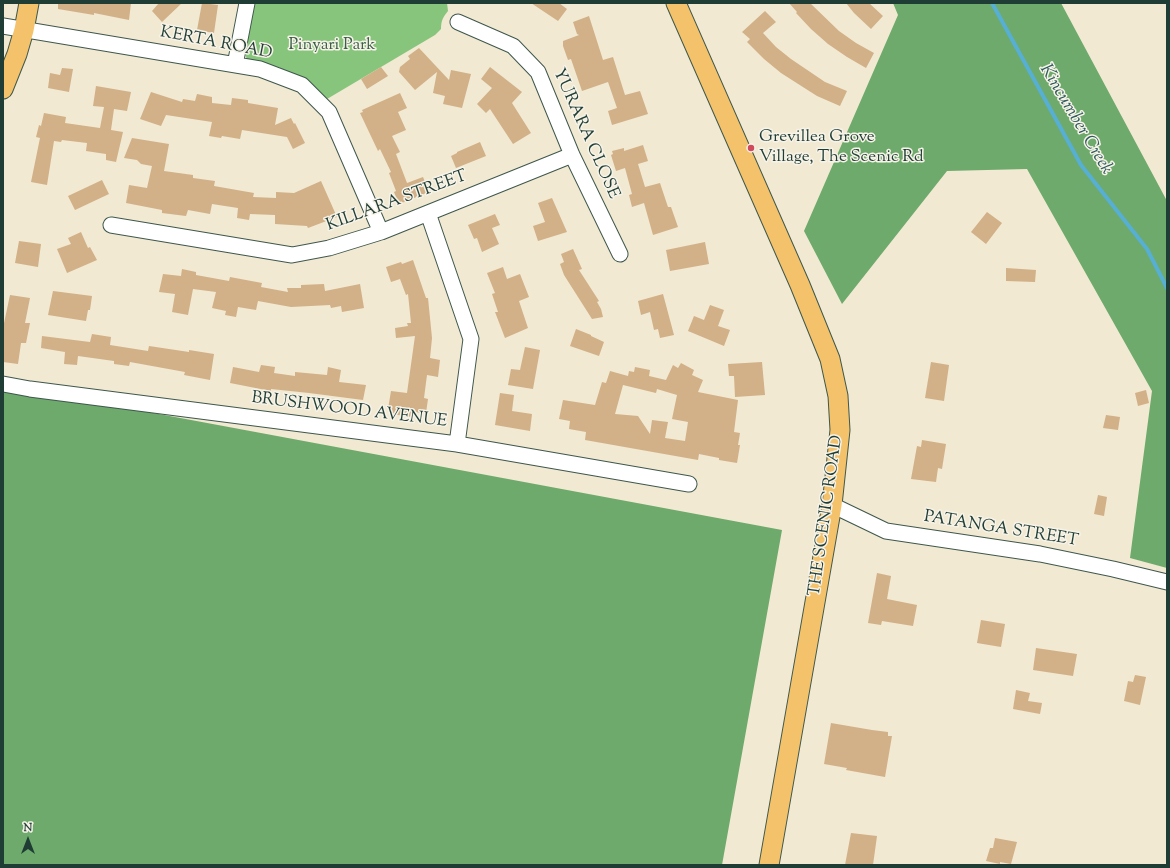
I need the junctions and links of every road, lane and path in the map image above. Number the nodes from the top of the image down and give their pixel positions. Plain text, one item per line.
1 (29, 3) edge
2 (247, 3) edge
3 (676, 3) edge
4 (458, 22) dead end
5 (3, 26) edge
6 (24, 30) junction
7 (236, 65) junction
8 (3, 89) edge
9 (572, 155) junction
10 (428, 213) junction
11 (111, 225) dead end
12 (381, 232) junction
13 (620, 254) dead end
14 (3, 384) edge
15 (457, 444) junction
16 (689, 484) dead end
17 (832, 505) junction
18 (1167, 582) edge
19 (769, 865) edge

1 - 6 main road
2 - 7 street
3 - 17 main road, THE SCENIC ROAD
4 - 9 street, YURARA CLOSE
5 - 6 street, KERTA ROAD
6 - 7 street, KERTA ROAD
6 - 8 main road
7 - 12 street, KERTA ROAD
9 - 10 street, KILLARA STREET
9 - 13 street, YURARA CLOSE
10 - 12 street, KILLARA STREET
10 - 15 street
11 - 12 street, KILLARA STREET
14 - 15 street, BRUSHWOOD AVENUE
15 - 16 street, BRUSHWOOD AVENUE
17 - 18 street, PATANGA STREET
17 - 19 main road, THE SCENIC ROAD

